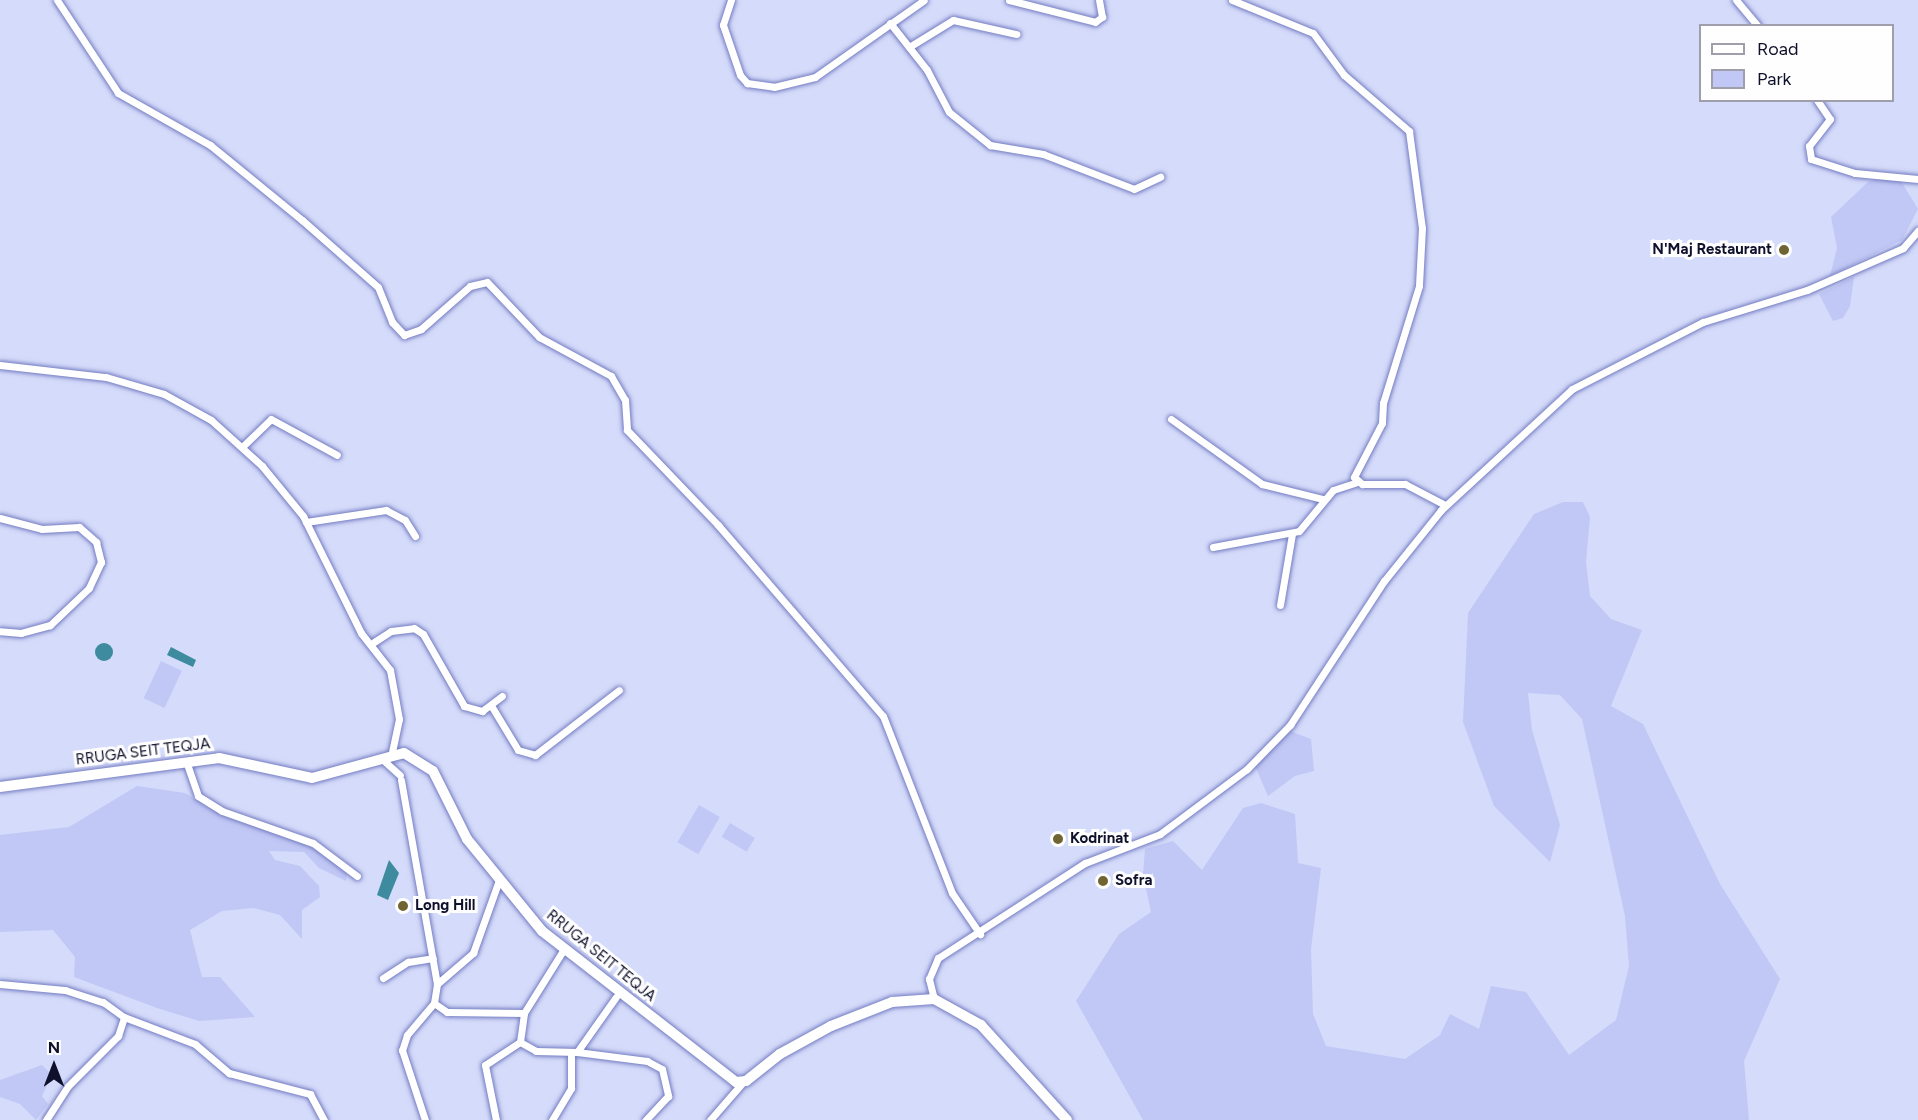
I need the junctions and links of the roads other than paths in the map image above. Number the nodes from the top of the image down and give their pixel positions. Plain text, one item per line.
1 (57, 0) edge
2 (731, 0) edge
3 (924, 0) edge
4 (1009, 0) edge
5 (1099, 0) edge
6 (1232, 0) edge
7 (1736, 0) edge
8 (890, 23) junction
9 (1756, 24) edge
10 (1016, 34) dead end
11 (909, 47) junction
12 (1818, 102) edge
13 (1161, 177) dead end
14 (1918, 179) edge
15 (1917, 234) edge
16 (0, 365) edge
17 (1171, 419) dead end
18 (242, 447) junction
19 (336, 455) dead end
20 (1357, 482) junction
21 (1323, 499) junction
22 (1445, 505) junction
23 (0, 518) edge
24 (306, 522) junction
25 (1292, 534) junction
26 (415, 536) dead end
27 (1213, 547) dead end
28 (1280, 605) dead end
29 (0, 631) edge
30 (374, 642) junction
31 (619, 690) dead end
32 (502, 696) dead end
33 (492, 707) junction
34 (392, 753) junction
35 (380, 758) junction
36 (186, 761) junction
37 (0, 786) edge
38 (357, 876) dead end
39 (499, 880) junction
40 (980, 934) junction
41 (564, 949) junction
42 (433, 958) junction
43 (382, 978) dead end
44 (0, 984) edge
45 (438, 984) junction
46 (616, 997) dead end
47 (934, 999) junction
48 (434, 1003) junction
49 (524, 1013) junction
50 (124, 1017) junction
51 (520, 1042) junction
52 (574, 1052) junction
53 (743, 1083) junction
54 (46, 1120) edge
55 (324, 1120) edge
56 (425, 1120) edge
57 (496, 1120) edge
58 (552, 1120) edge
59 (645, 1120) edge
60 (710, 1120) edge
61 (1067, 1120) edge

1 - 40 street
2 - 8 street
3 - 8 street
4 - 5 street
6 - 20 street
7 - 9 street
8 - 11 street
10 - 11 street
11 - 13 street
12 - 14 street
15 - 22 street
16 - 18 street
17 - 21 street
18 - 19 street
18 - 24 street
20 - 21 street
20 - 22 street
21 - 25 street
22 - 40 street
23 - 29 street
24 - 26 street
24 - 30 street
25 - 27 street
25 - 28 street
30 - 33 street
30 - 34 street
31 - 33 street
32 - 33 street
34 - 35 main road, RRUGA SEIT TEQJA
34 - 39 main road, RRUGA SEIT TEQJA
35 - 36 main road, RRUGA SEIT TEQJA
35 - 42 street
36 - 37 main road, RRUGA SEIT TEQJA
36 - 38 street
39 - 41 main road, RRUGA SEIT TEQJA
39 - 45 street
40 - 47 street
41 - 49 street
41 - 53 main road, RRUGA SEIT TEQJA
42 - 43 street
42 - 45 street
44 - 50 street
45 - 48 street
46 - 52 street
47 - 53 main road
47 - 61 main road
48 - 49 street
48 - 56 street
49 - 51 street
50 - 54 street
50 - 55 street
51 - 52 street
51 - 57 street
52 - 58 street
52 - 59 street
53 - 60 street

